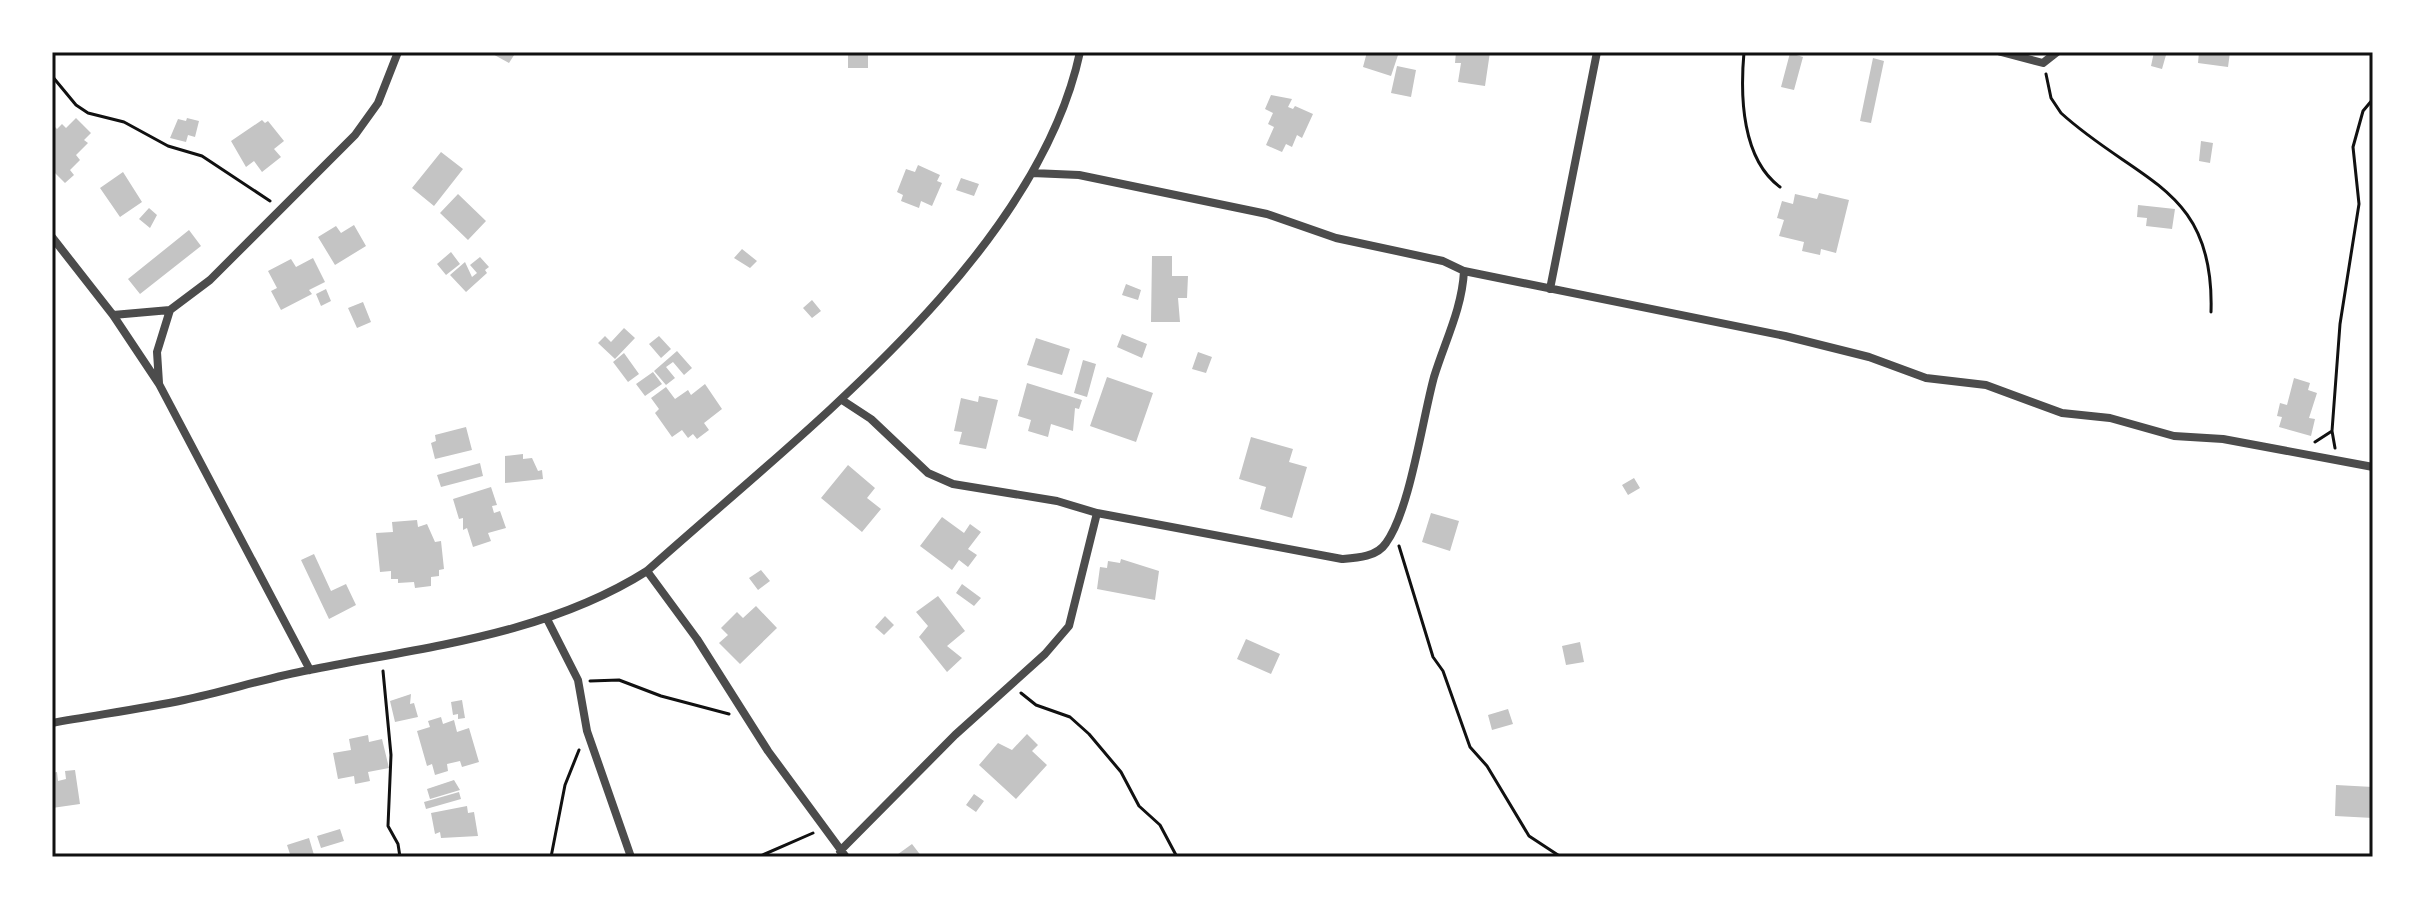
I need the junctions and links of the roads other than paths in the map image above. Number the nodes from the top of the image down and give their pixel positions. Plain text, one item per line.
1 (398, 52) edge
2 (1080, 52) edge
3 (1597, 52) edge
4 (2001, 52) edge
5 (2057, 52) edge
6 (1032, 173) junction
7 (52, 237) edge
8 (1464, 271) junction
9 (1550, 289) junction
10 (170, 310) junction
11 (113, 315) junction
12 (159, 384) junction
13 (842, 400) junction
14 (2373, 467) edge
15 (1097, 513) junction
16 (647, 571) junction
17 (547, 619) junction
18 (310, 670) junction
19 (52, 723) edge
20 (843, 854) edge
21 (631, 857) edge

1 - 10 street
2 - 6 street
3 - 9 street
4 - 5 street
6 - 8 street
6 - 13 street
7 - 11 street
8 - 9 street
8 - 15 street
9 - 14 street
10 - 11 street
10 - 12 street
11 - 12 street
12 - 18 street
13 - 15 street
13 - 16 street
15 - 20 street
16 - 17 street
16 - 20 street
17 - 18 street
17 - 21 street
18 - 19 street

